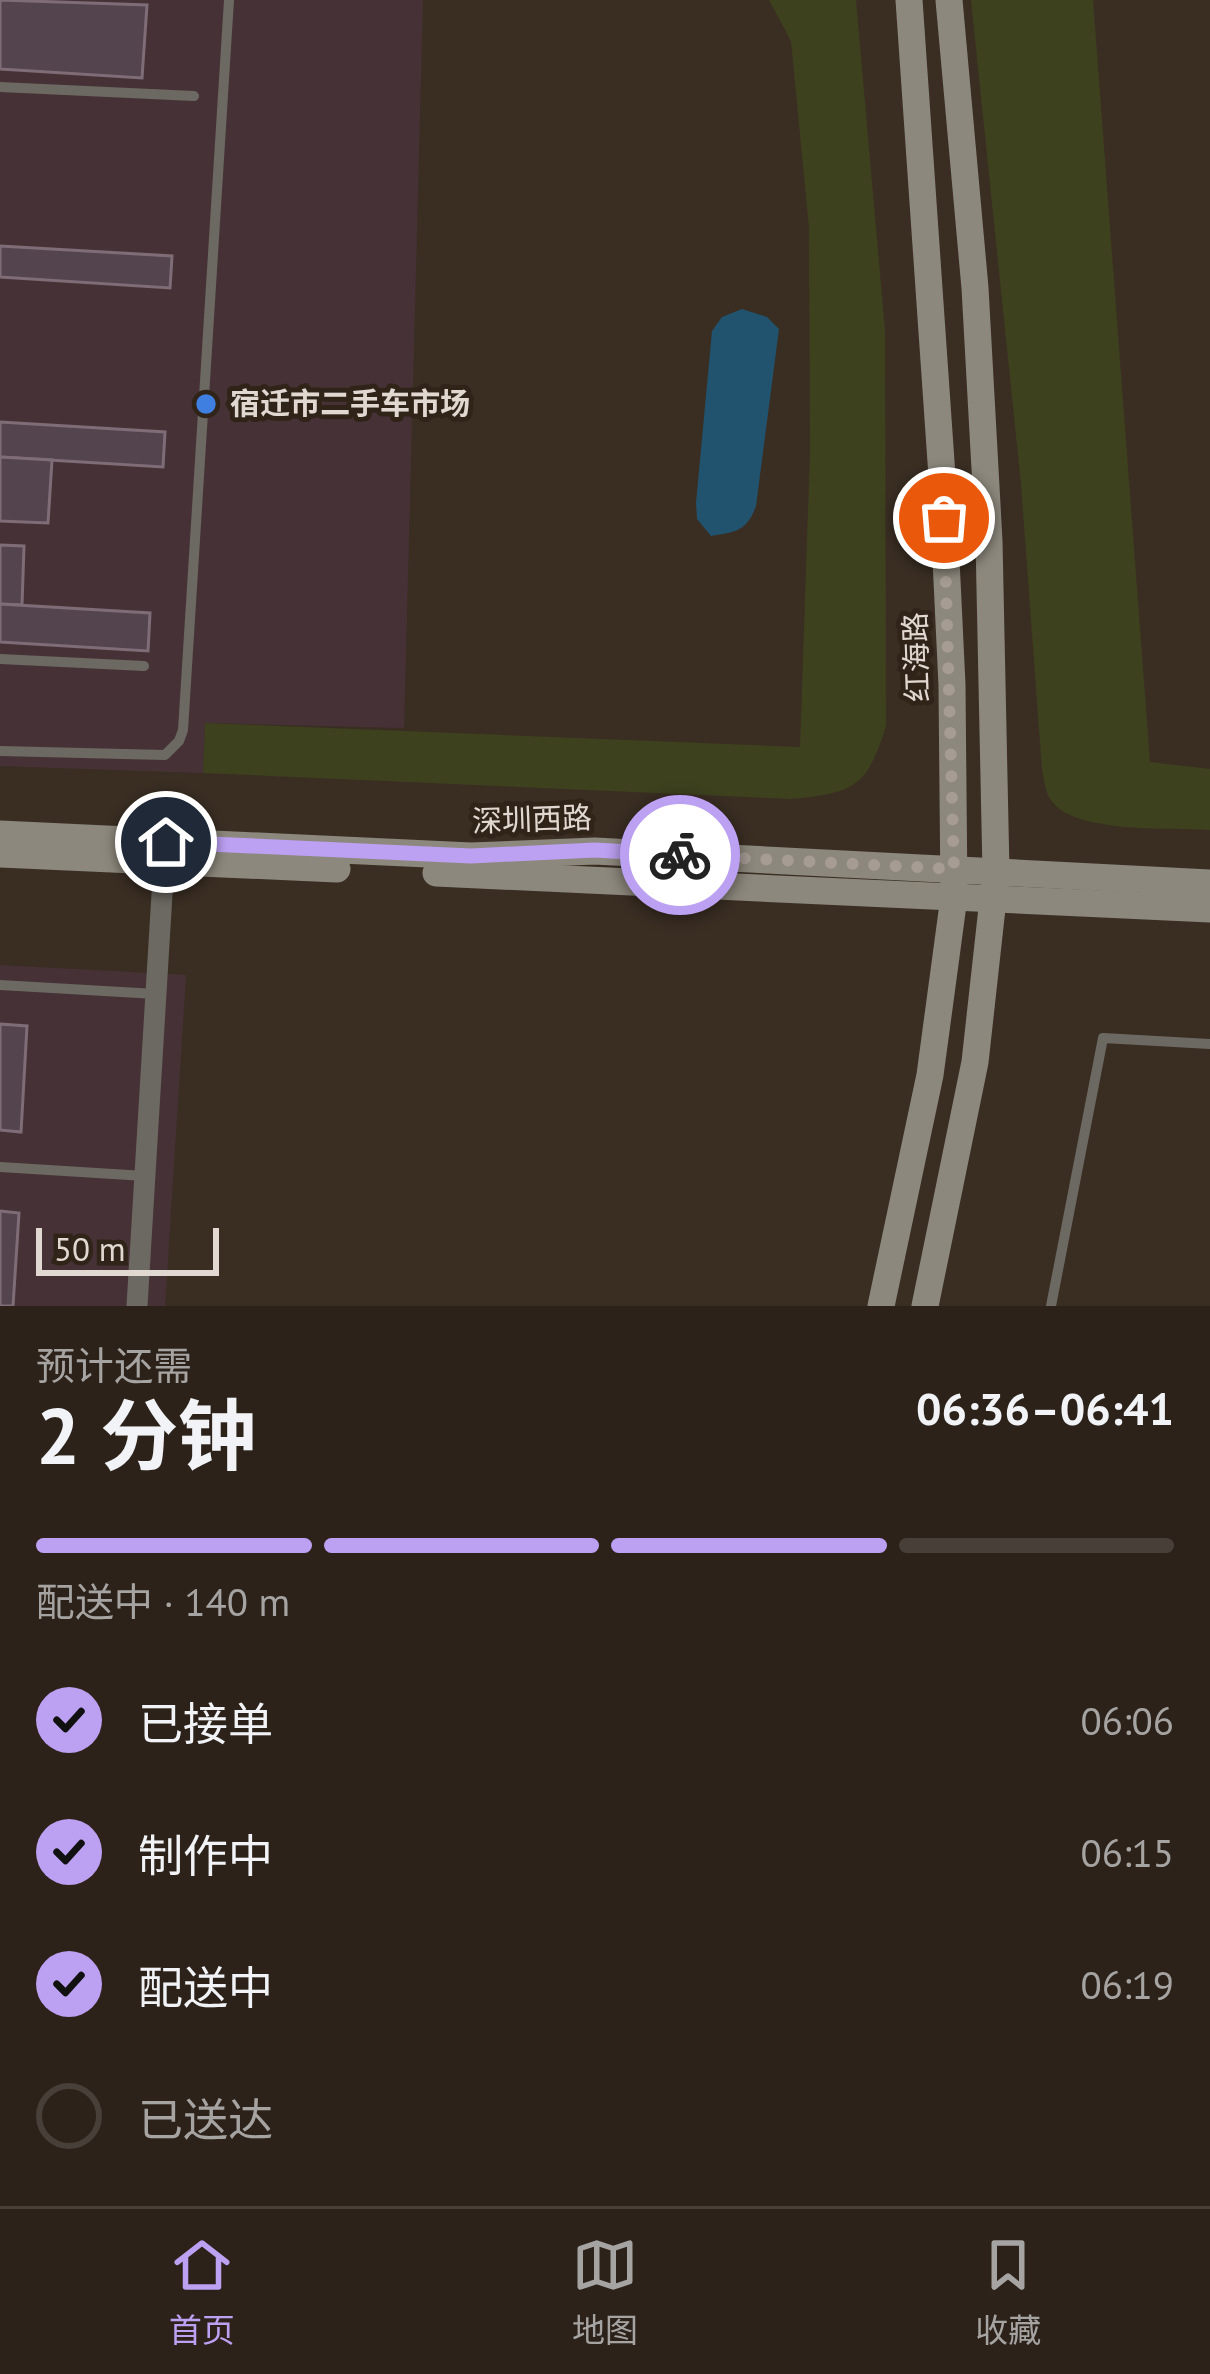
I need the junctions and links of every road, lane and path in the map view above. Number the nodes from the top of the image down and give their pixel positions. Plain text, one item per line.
1 (229, 0) edge
2 (909, 0) edge
3 (949, 0) edge
4 (0, 87) edge
5 (194, 96) dead end
6 (0, 659) edge
7 (144, 666) dead end
8 (0, 751) edge
9 (0, 834) edge
10 (0, 854) edge
11 (164, 861) junction
12 (954, 883) junction
13 (1210, 883) edge
14 (995, 885) junction
15 (1210, 909) edge
16 (0, 985) edge
17 (156, 994) junction
18 (1210, 1044) edge
19 (0, 1167) edge
20 (145, 1176) junction
21 (137, 1306) edge
22 (881, 1306) edge
23 (925, 1306) edge
24 (1051, 1306) edge

1 - 8 lane
2 - 12 street, 红海路
3 - 14 street
4 - 5 lane
6 - 7 lane
9 - 12 street, 深圳西路
10 - 11 street, 深圳西路
11 - 12 street, 深圳西路
11 - 17 street
12 - 14 street, 深圳西路
12 - 22 street, 红海路
13 - 14 street, 深圳西路
14 - 15 street, 深圳西路
14 - 23 street
16 - 17 lane
17 - 20 street
18 - 24 lane
19 - 20 lane
20 - 21 street

